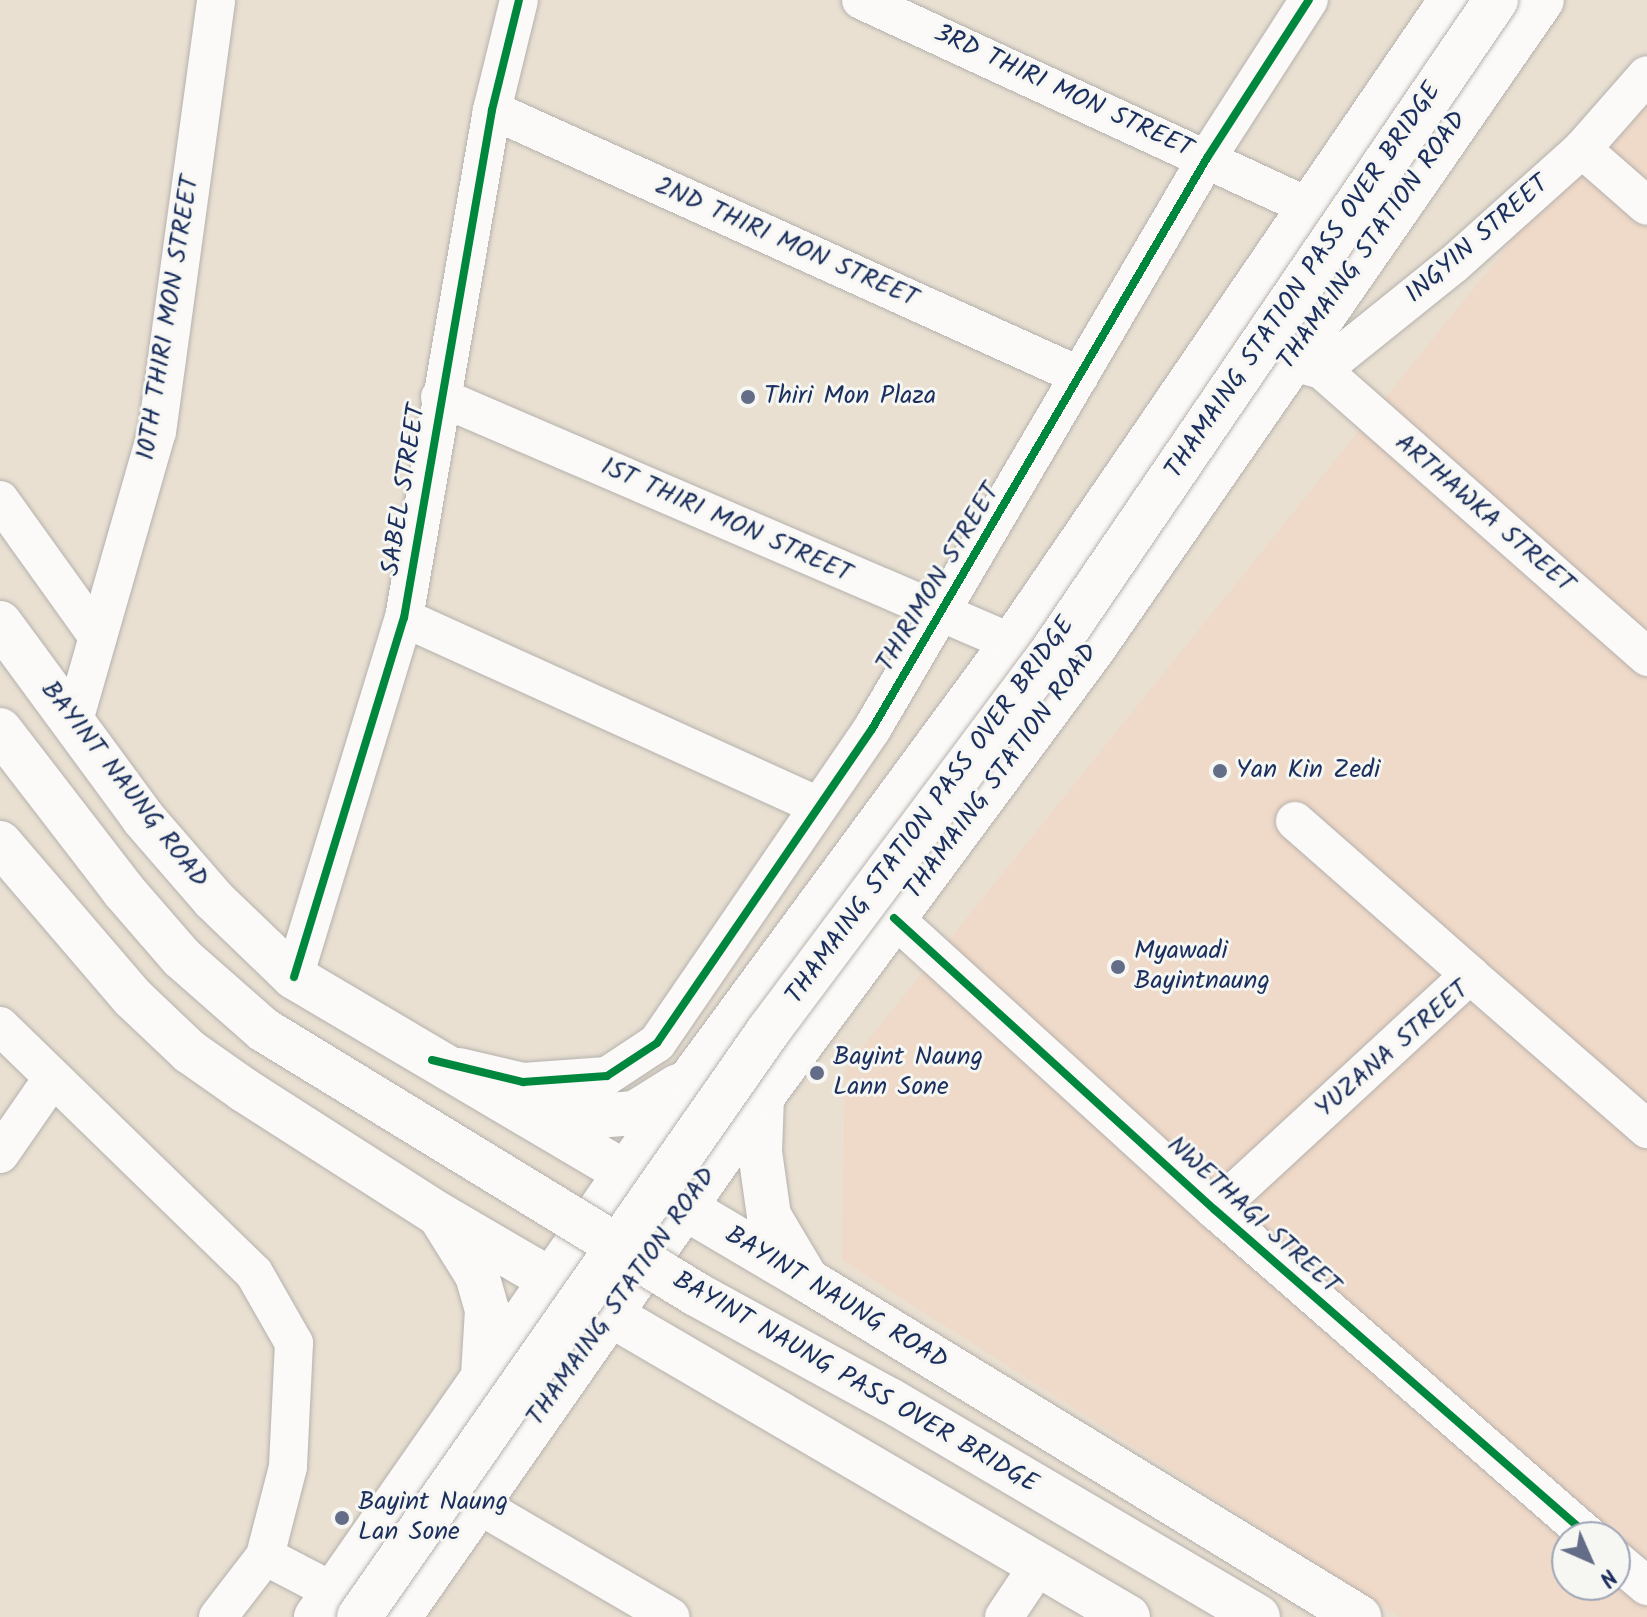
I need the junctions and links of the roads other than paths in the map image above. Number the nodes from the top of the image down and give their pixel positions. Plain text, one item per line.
1 (216, 0) edge
2 (519, 0) edge
3 (861, 0) edge
4 (1451, 0) edge
5 (1496, 0) edge
6 (1542, 0) edge
7 (1307, 1) edge
8 (1647, 75) edge
9 (492, 110) junction
10 (1582, 149) junction
11 (1207, 158) junction
12 (1307, 206) junction
13 (1647, 206) edge
14 (1306, 366) junction
15 (1080, 376) junction
16 (440, 397) junction
17 (0, 500) edge
18 (942, 616) junction
19 (404, 618) junction
20 (0, 623) edge
21 (98, 637) junction
22 (1012, 643) junction
23 (1647, 657) edge
24 (73, 724) junction
25 (0, 730) edge
26 (818, 806) junction
27 (1295, 821) dead end
28 (0, 843) edge
29 (894, 918) junction
30 (1470, 975) junction
31 (294, 977) junction
32 (0, 1026) edge
33 (432, 1060) junction
34 (52, 1079) junction
35 (691, 1079) junction
36 (762, 1097) junction
37 (505, 1102) junction
38 (1647, 1129) edge
39 (0, 1154) edge
40 (623, 1174) junction
41 (684, 1208) junction
42 (1215, 1210) junction
43 (438, 1214) junction
44 (548, 1278) junction
45 (807, 1280) junction
46 (608, 1314) junction
47 (483, 1375) junction
48 (477, 1504) junction
49 (1572, 1521) edge
50 (265, 1556) junction
51 (1038, 1566) junction
52 (1631, 1572) edge
53 (1647, 1586) edge
54 (337, 1609) edge
55 (218, 1617) edge
56 (399, 1617) edge
57 (670, 1617) edge
58 (1004, 1617) edge
59 (1128, 1617) edge
60 (1258, 1617) edge
61 (1359, 1617) edge

1 - 21 street, 10TH THIRI MON STREET
2 - 9 street, SABEL STREET
3 - 11 street, 3RD THIRI MON STREET
4 - 12 main road
5 - 54 main road, THAMAING STATION PASS OVER BRIDGE, bridge
6 - 14 main road, THAMAING STATION ROAD
7 - 11 street, THIRIMON STREET
8 - 10 street, INGYIN STREET
9 - 15 street, 2ND THIRI MON STREET
9 - 16 street, SABEL STREET
10 - 13 street
10 - 14 street, INGYIN STREET
11 - 12 street, 3RD THIRI MON STREET
11 - 15 street, THIRIMON STREET
12 - 22 main road
14 - 23 street, ARTHAWKA STREET
14 - 29 main road, THAMAING STATION ROAD
15 - 18 street, THIRIMON STREET
16 - 18 street, 1ST THIRI MON STREET
16 - 19 street, SABEL STREET
17 - 21 street
18 - 22 street, 1ST THIRI MON STREET
18 - 26 street, THIRIMON STREET
19 - 26 street
19 - 31 street, SABEL STREET
20 - 24 main road, BAYINT NAUNG ROAD
21 - 24 street, 10TH THIRI MON STREET
22 - 35 main road
24 - 31 main road, BAYINT NAUNG ROAD
25 - 60 main road, BAYINT NAUNG PASS OVER BRIDGE, bridge
26 - 33 street, THIRIMON STREET
27 - 30 street
28 - 43 main road
29 - 36 main road, THAMAING STATION ROAD
29 - 42 street, NWETHAGI STREET
30 - 38 street, YUZANA STREET
30 - 42 street, YUZANA STREET
31 - 33 main road, BAYINT NAUNG ROAD
32 - 34 street
33 - 37 main road, BAYINT NAUNG ROAD
34 - 39 street
34 - 50 street
35 - 37 main road
35 - 40 main road
36 - 41 main road, THAMAING STATION ROAD
36 - 45 main road
37 - 40 main road, BAYINT NAUNG ROAD
40 - 41 main road, BAYINT NAUNG ROAD
40 - 44 main road
41 - 45 main road, BAYINT NAUNG ROAD
41 - 46 main road, THAMAING STATION ROAD
42 - 49 street, NWETHAGI STREET
43 - 44 main road
43 - 47 main road
44 - 46 main road
44 - 47 main road
45 - 61 main road, BAYINT NAUNG ROAD
46 - 48 main road, THAMAING STATION ROAD
46 - 51 main road
47 - 54 main road
48 - 56 main road, THAMAING STATION ROAD
48 - 57 street
50 - 54 street
50 - 55 street
51 - 58 street
51 - 59 main road
52 - 53 street

